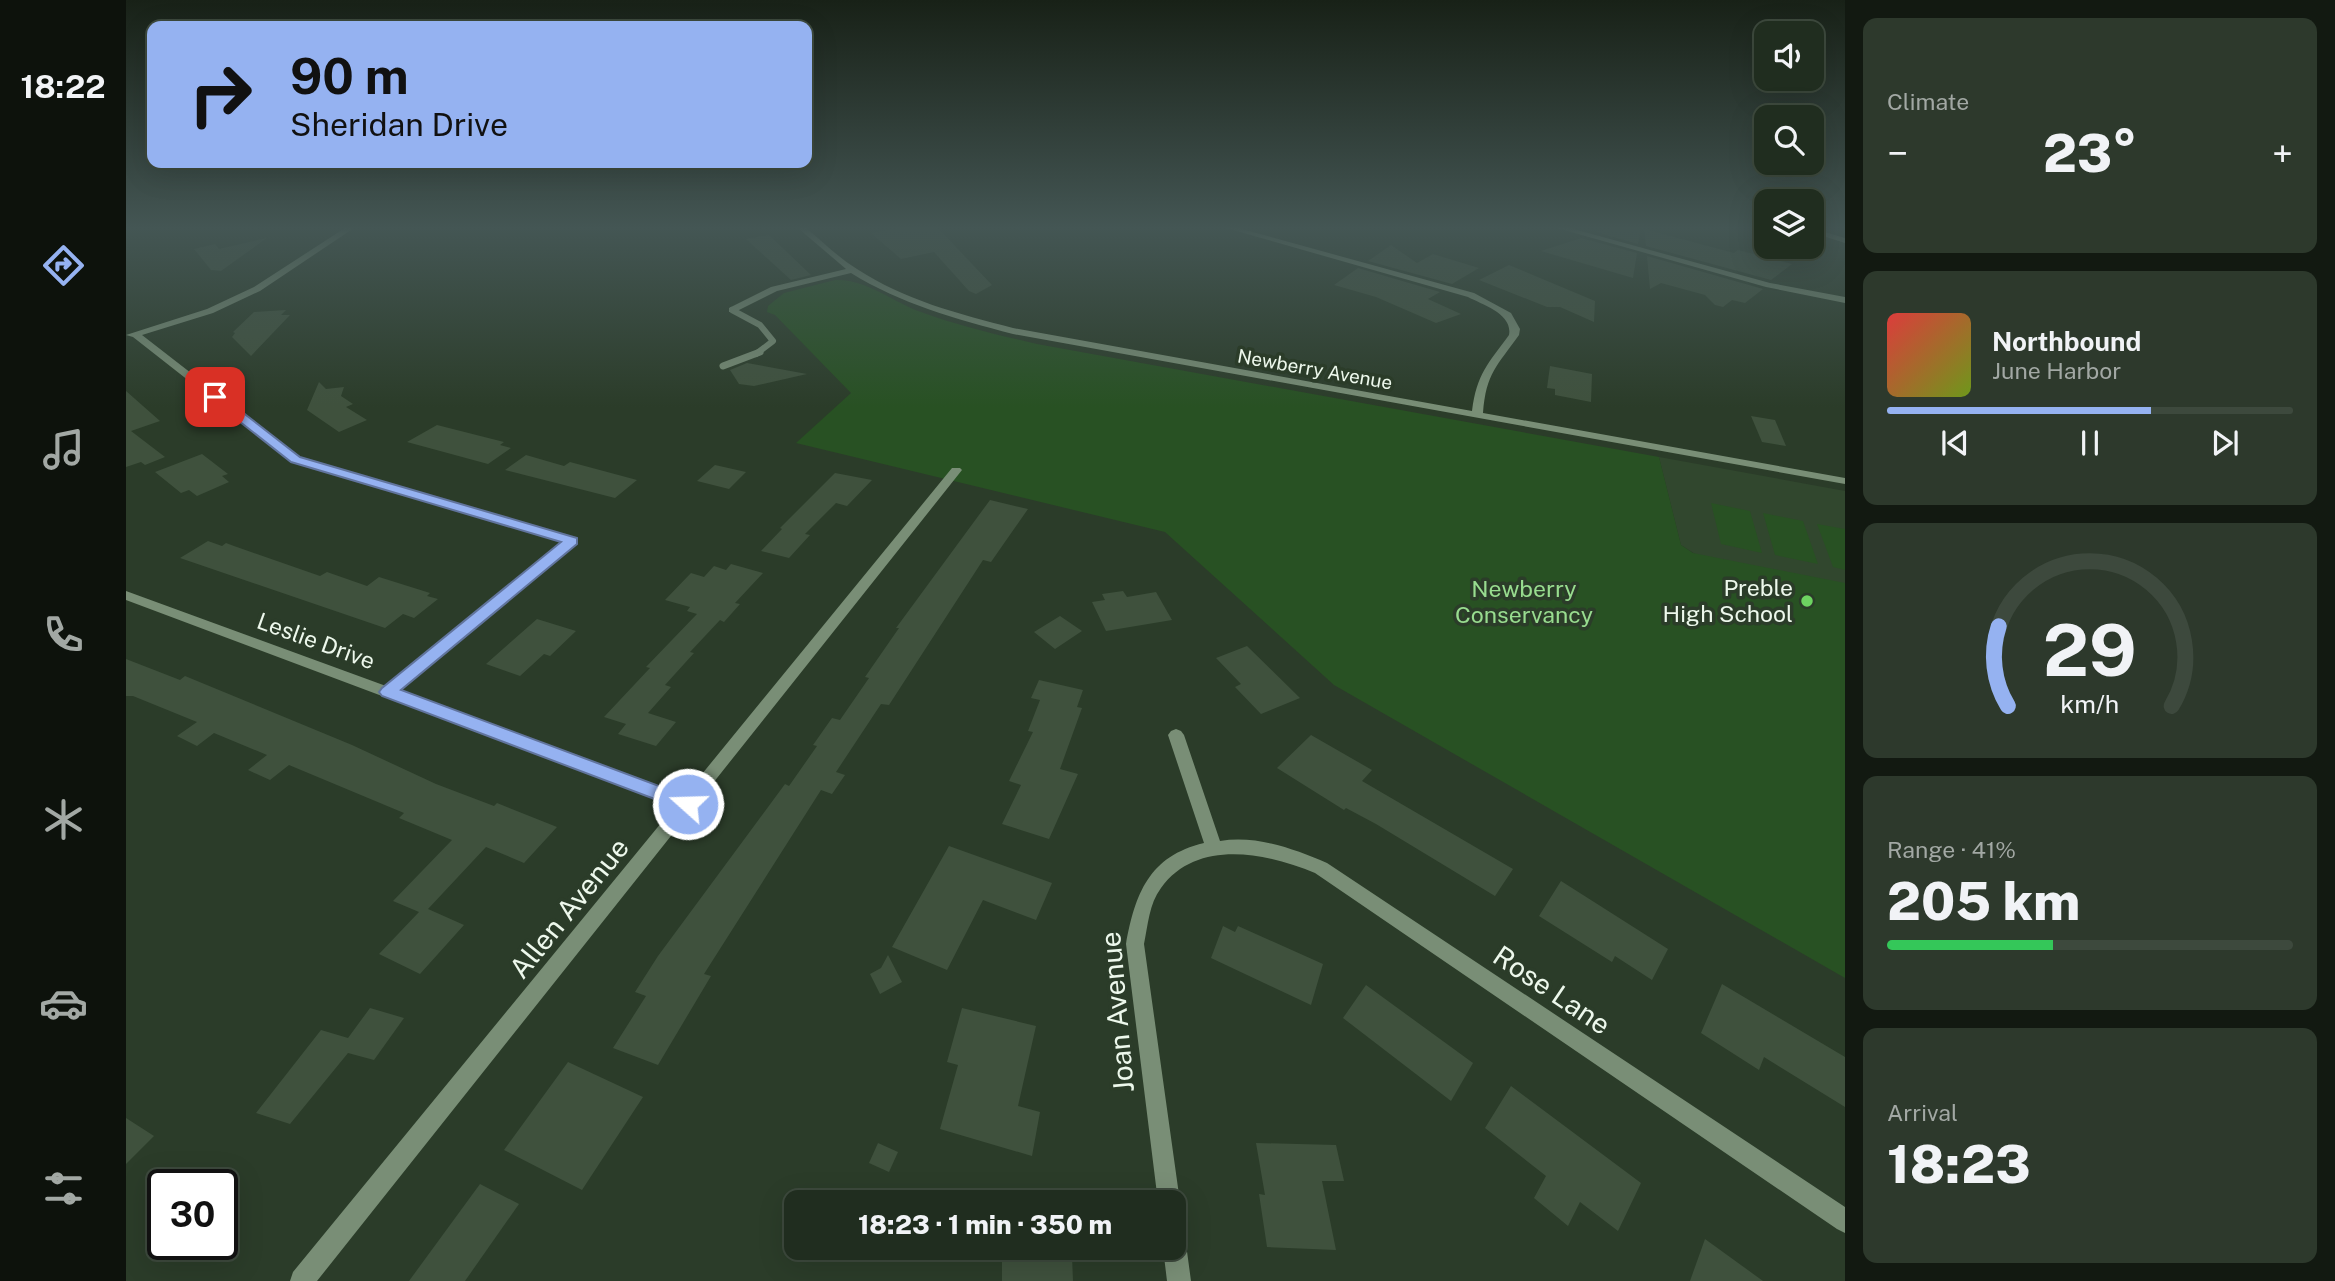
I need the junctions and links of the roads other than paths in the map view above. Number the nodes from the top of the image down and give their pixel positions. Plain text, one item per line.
1 (259, 288) edge
2 (779, 288) edge
3 (887, 288) edge
4 (1445, 288) edge
5 (1783, 288) edge
6 (1845, 300) edge
7 (732, 310) joint
8 (130, 335) edge
9 (723, 366) dead end
10 (1477, 416) junction
11 (956, 470) dead end
12 (1845, 481) edge
13 (126, 595) edge
14 (388, 692) junction
15 (1176, 735) dead end
16 (688, 804) junction
17 (1213, 847) junction
18 (1167, 1190) edge
19 (1845, 1221) edge
20 (1176, 1260) edge
21 (302, 1281) edge
22 (1179, 1281) edge

1 - 8 street
2 - 7 street
3 - 10 street, Newberry Avenue
4 - 10 street
5 - 6 street
7 - 9 lane
8 - 14 street
10 - 12 street, Newberry Avenue
11 - 16 street, Allen Avenue
13 - 14 street, Leslie Drive
14 - 16 street, Leslie Drive
15 - 17 street
16 - 21 street, Allen Avenue
17 - 18 street, Joan Avenue
17 - 19 street, Rose Lane
20 - 22 street

